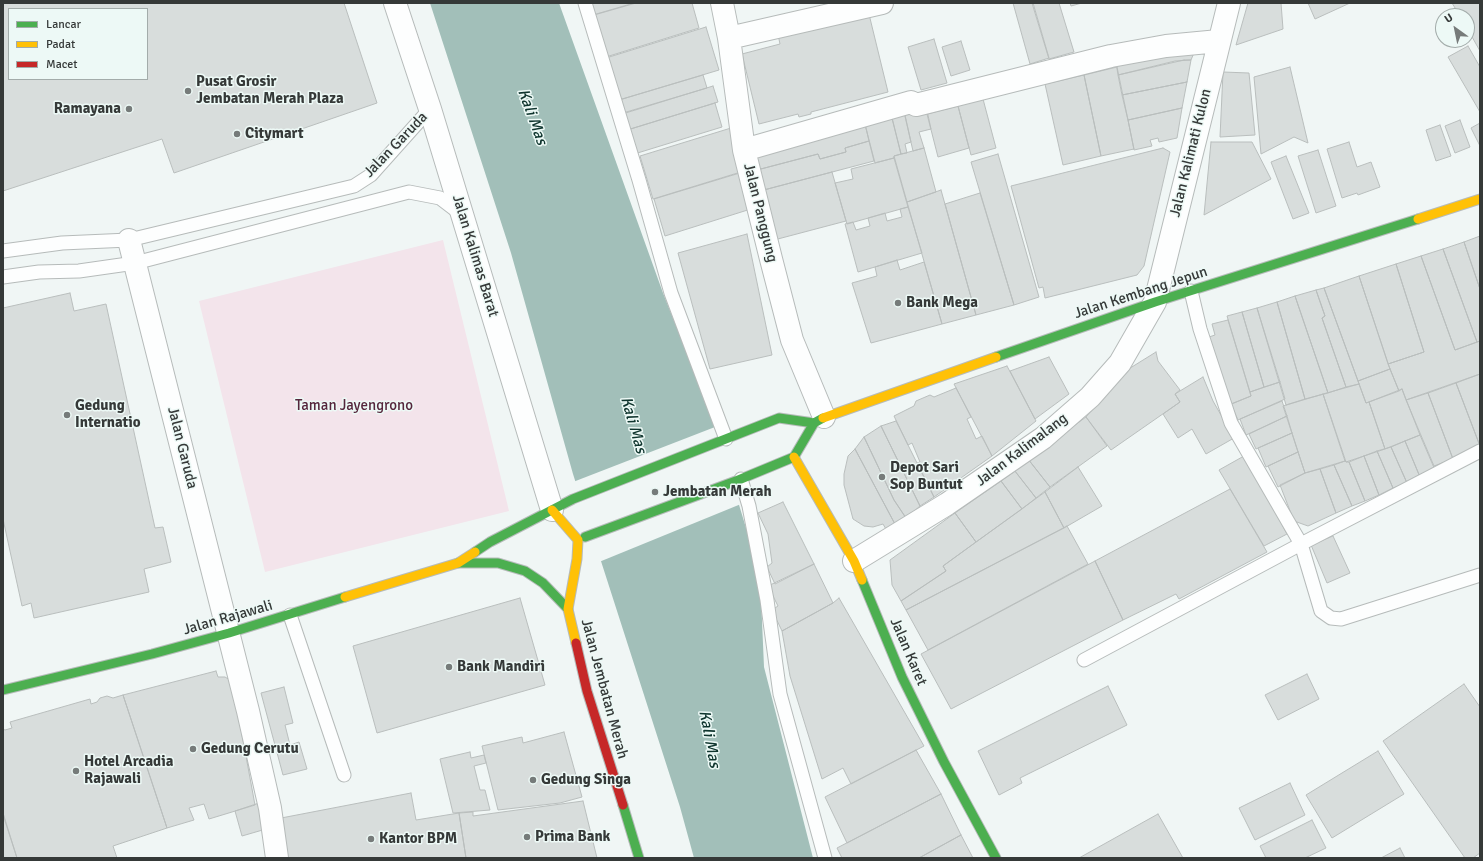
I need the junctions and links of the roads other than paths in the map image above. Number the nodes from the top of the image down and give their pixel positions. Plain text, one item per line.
1 (395, 3) edge
2 (585, 3) edge
3 (722, 3) edge
4 (882, 3) edge
5 (1229, 3) edge
6 (729, 38) junction
7 (1219, 41) junction
8 (430, 109) junction
9 (744, 150) junction
10 (1480, 199) edge
11 (462, 215) junction
12 (129, 240) junction
13 (3, 251) edge
14 (135, 263) junction
15 (3, 277) edge
16 (1191, 291) junction
17 (1155, 302) junction
18 (819, 420) junction
19 (724, 440) junction
20 (1480, 451) edge
21 (794, 458) junction
22 (738, 480) junction
23 (552, 510) junction
24 (582, 539) junction
25 (1302, 544) junction
26 (854, 561) junction
27 (458, 563) junction
28 (1480, 575) edge
29 (568, 609) junction
30 (290, 616) junction
31 (229, 633) junction
32 (1084, 660) dead end
33 (3, 690) edge
34 (344, 775) dead end
35 (277, 858) edge
36 (638, 858) edge
37 (825, 858) edge
38 (996, 858) edge

1 - 8 street, Jalan Kalimas Barat
2 - 19 lane
3 - 6 street, Jalan Panggung
4 - 6 street
5 - 7 street, Jalan Kalimati Kulon
6 - 9 street, Jalan Panggung
7 - 9 street
7 - 17 street, Jalan Kalimati Kulon
8 - 11 street, Jalan Kalimas Barat
8 - 12 lane, Jalan Garuda
9 - 18 street, Jalan Panggung
10 - 16 main road, Jalan Kembang Jepun
11 - 14 lane, Jalan Garuda
11 - 23 street, Jalan Kalimas Barat
12 - 13 lane, Jalan Garuda
12 - 14 street, Jalan Garuda
14 - 15 lane, Jalan Garuda
14 - 31 street, Jalan Garuda
16 - 17 main road, Jalan Kembang Jepun
16 - 25 lane
17 - 18 main road, Jalan Kembang Jepun
17 - 26 street, Jalan Kalimalang
18 - 19 main road, Jalan Kembang Jepun
18 - 21 main road
19 - 23 main road, Jalan Kembang Jepun
20 - 25 lane
21 - 22 main road
21 - 26 main road, Jalan Karet
22 - 24 main road
22 - 37 lane
23 - 24 main road
23 - 27 main road, Jalan Rajawali
24 - 29 main road, Jalan Jembatan Merah
25 - 28 lane
25 - 32 lane
26 - 38 main road, Jalan Karet
27 - 29 main road, Jalan Rajawali
27 - 30 main road, Jalan Rajawali
29 - 36 main road, Jalan Jembatan Merah
30 - 31 main road, Jalan Rajawali
30 - 34 lane
31 - 33 main road, Jalan Rajawali
31 - 35 street, Jalan Garuda

